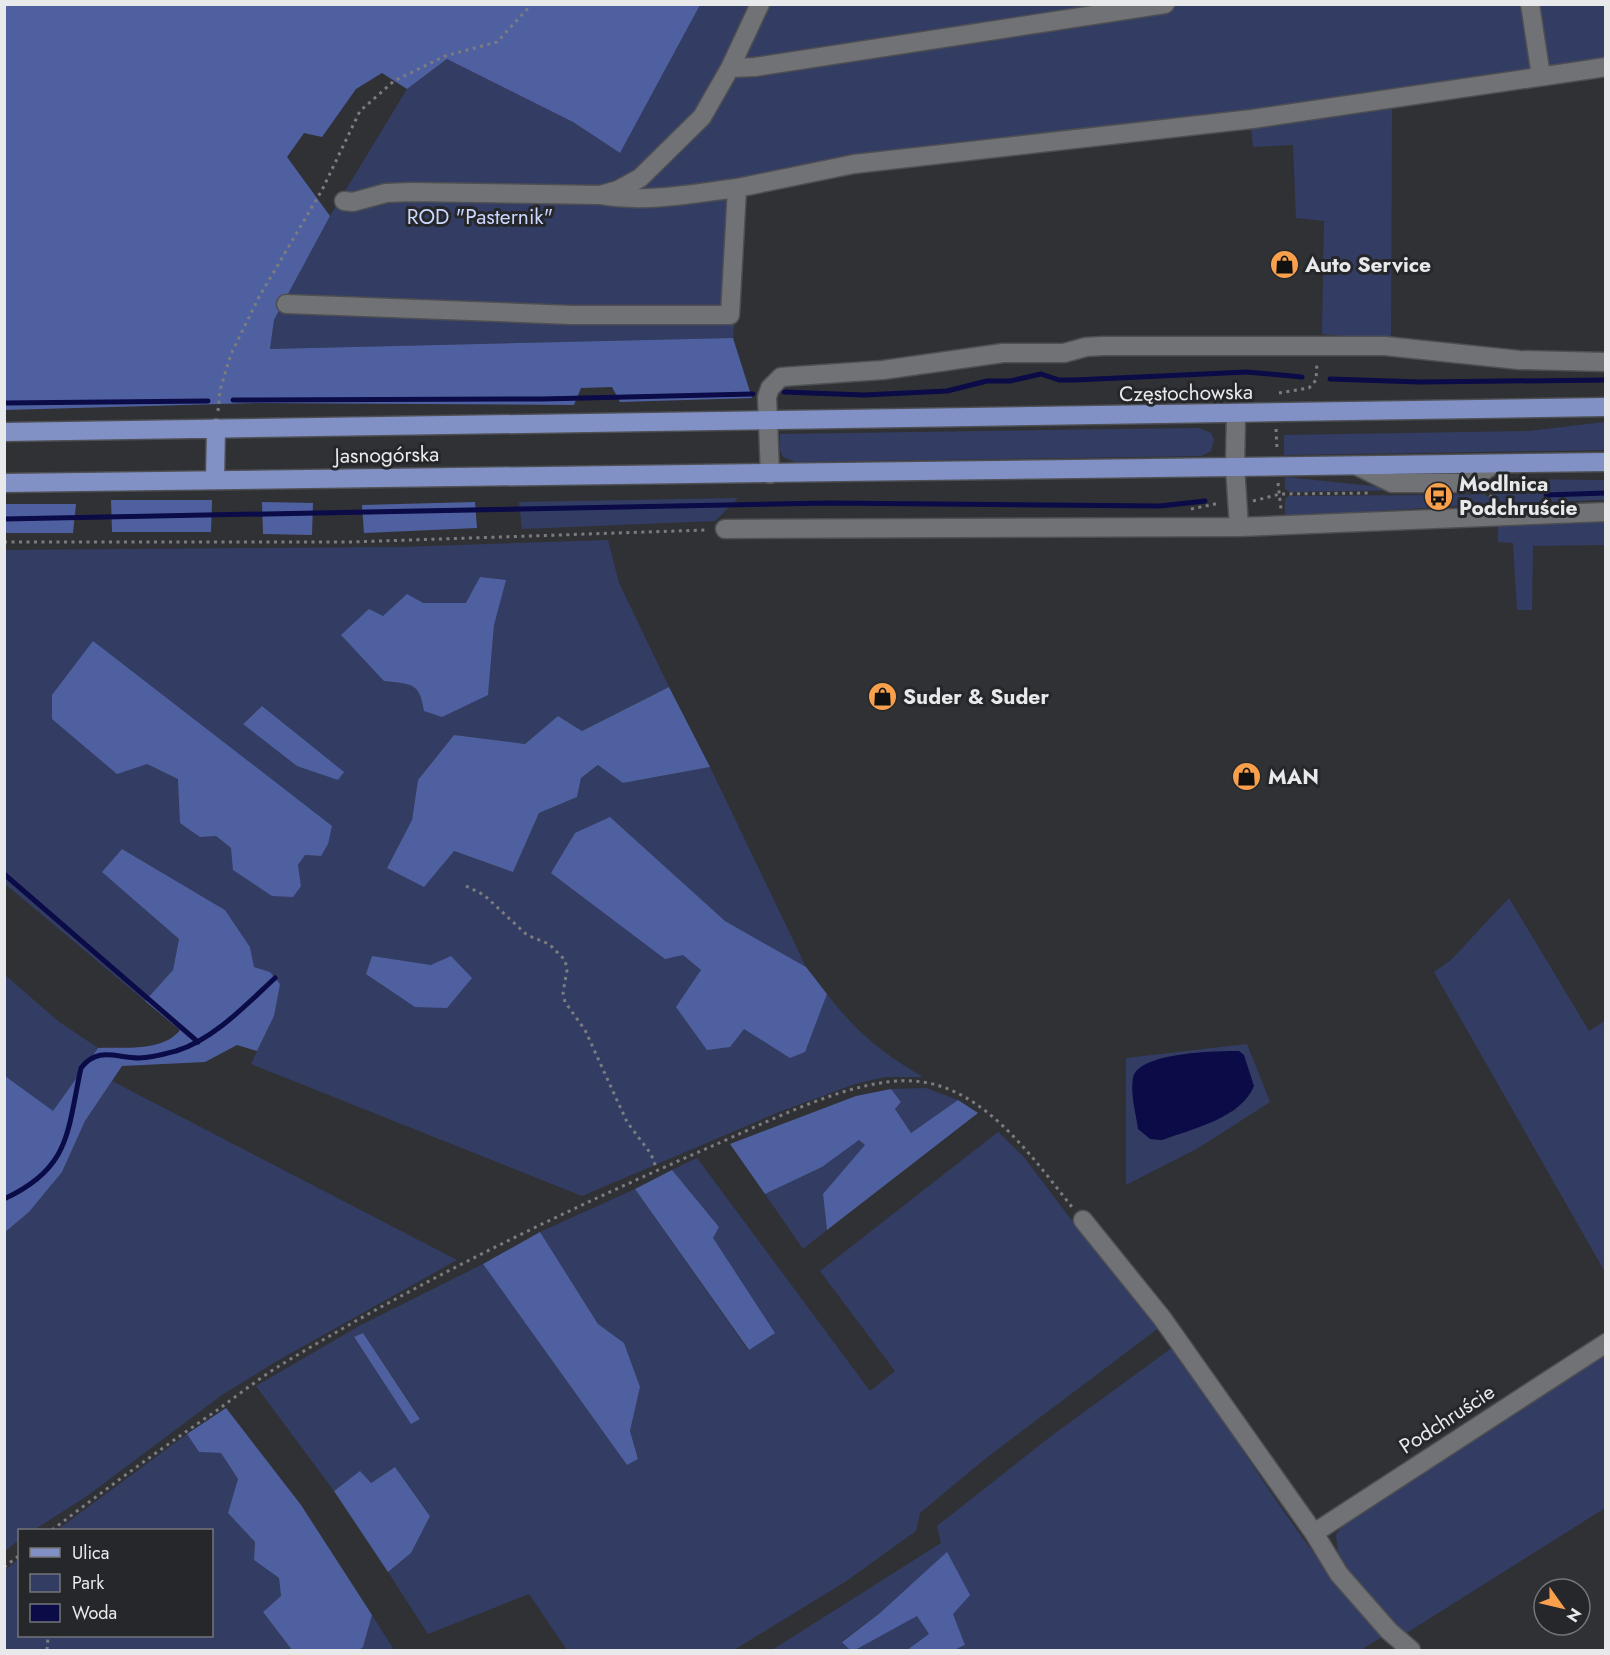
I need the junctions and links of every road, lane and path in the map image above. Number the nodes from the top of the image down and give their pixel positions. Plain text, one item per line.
1 (760, 4) edge
2 (1165, 4) edge
3 (1530, 4) edge
4 (1605, 67) edge
5 (730, 68) junction
6 (1541, 76) junction
7 (737, 188) junction
8 (600, 195) junction
9 (344, 201) dead end
10 (286, 304) dead end
11 (1605, 362) edge
12 (1605, 407) edge
13 (1236, 415) junction
14 (767, 421) junction
15 (216, 428) junction
16 (4, 432) edge
17 (1276, 432) dead end
18 (1277, 457) dead end
19 (1605, 462) edge
20 (1235, 467) junction
21 (770, 474) junction
22 (215, 480) junction
23 (4, 483) edge
24 (1280, 494) dead end
25 (1605, 512) edge
26 (1281, 517) dead end
27 (1239, 527) junction
28 (725, 529) joint
29 (4, 542) edge
30 (466, 886) dead end
31 (657, 1170) junction
32 (1083, 1220) joint
33 (1605, 1343) edge
34 (53, 1529) edge
35 (1314, 1533) junction
36 (18, 1556) edge
37 (4, 1567) edge
38 (1411, 1650) edge

1 - 5 street
2 - 5 street
3 - 6 street
4 - 6 street
5 - 8 street
6 - 7 street
7 - 8 street
7 - 10 street
8 - 9 street
11 - 14 street
12 - 13 main road, Częstochowska
13 - 14 main road, Częstochowska
13 - 20 street
14 - 15 main road, Jasnogórska
14 - 21 street
15 - 16 main road, Jasnogórska
15 - 22 main road
17 - 18 path
19 - 20 main road
20 - 21 main road
20 - 27 street
21 - 22 main road, Jasnogórska
22 - 23 main road, Jasnogórska
24 - 26 path
25 - 27 street
27 - 28 street
28 - 29 path
30 - 31 path
31 - 32 path
31 - 34 path
32 - 35 street
33 - 35 street, Podchruście
35 - 38 street
36 - 37 path

